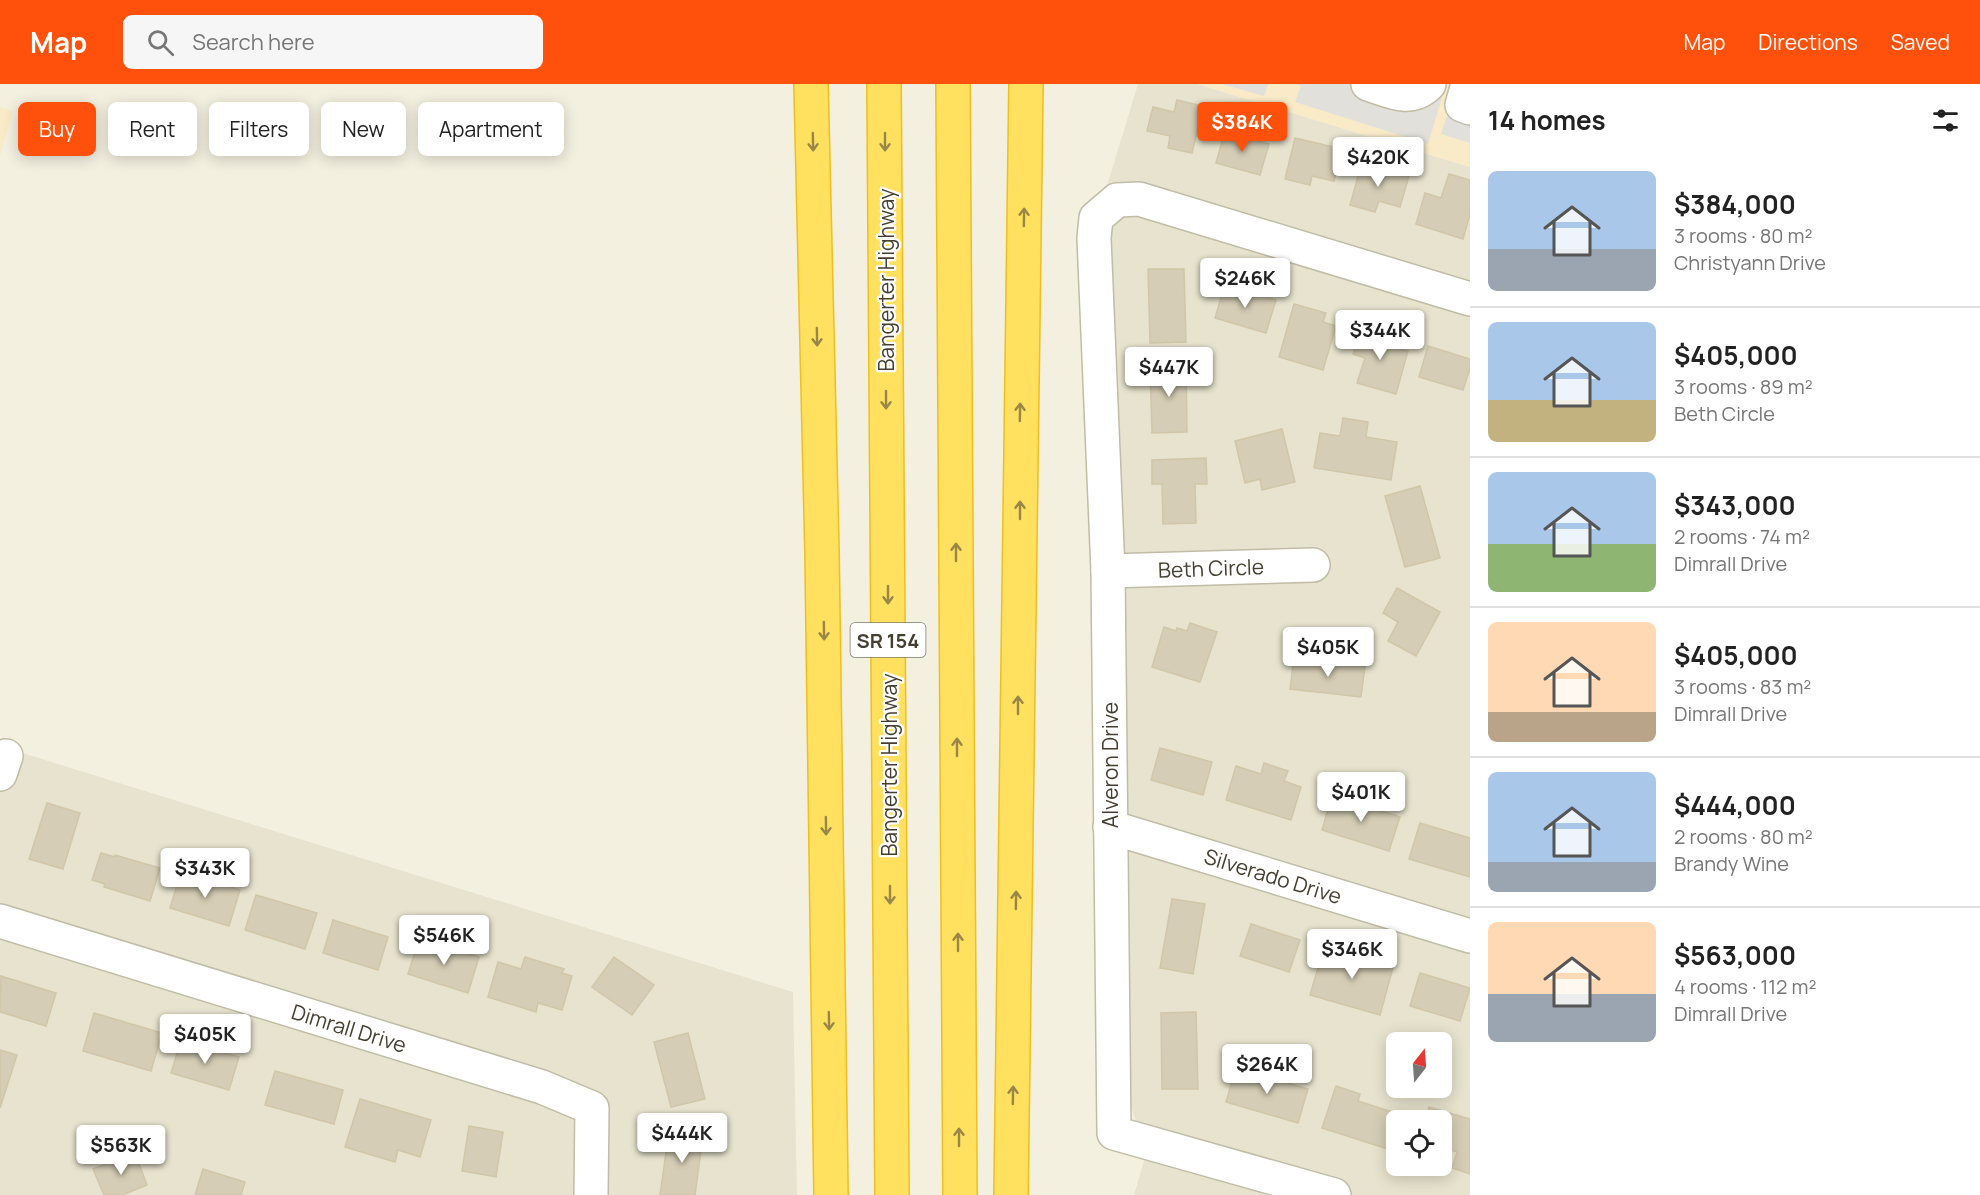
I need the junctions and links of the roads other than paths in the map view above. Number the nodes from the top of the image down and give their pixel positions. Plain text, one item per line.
1 (811, 84) edge
2 (884, 84) edge
3 (953, 84) edge
4 (1026, 84) edge
5 (1368, 84) edge
6 (1429, 84) edge
7 (1468, 84) edge
8 (1470, 108) edge
9 (1470, 299) edge
10 (1313, 565) dead end
11 (1108, 571) junction
12 (1110, 827) junction
13 (0, 921) edge
14 (1470, 936) edge
15 (591, 1195) edge
16 (831, 1195) edge
17 (892, 1195) edge
18 (960, 1195) edge
19 (1011, 1195) edge
20 (1334, 1195) edge

1 -> 16 highway
2 -> 17 highway, Bangerter Highway / SR 154
18 -> 3 highway, SR 154
19 -> 4 highway
5 - 6 street
7 - 8 street
9 - 11 street, Alveron Drive
10 - 11 street, Beth Circle
11 - 12 street, Alveron Drive
12 - 14 street, Silverado Drive
12 - 20 street, Alveron Drive
13 - 15 street, Dimrall Drive

